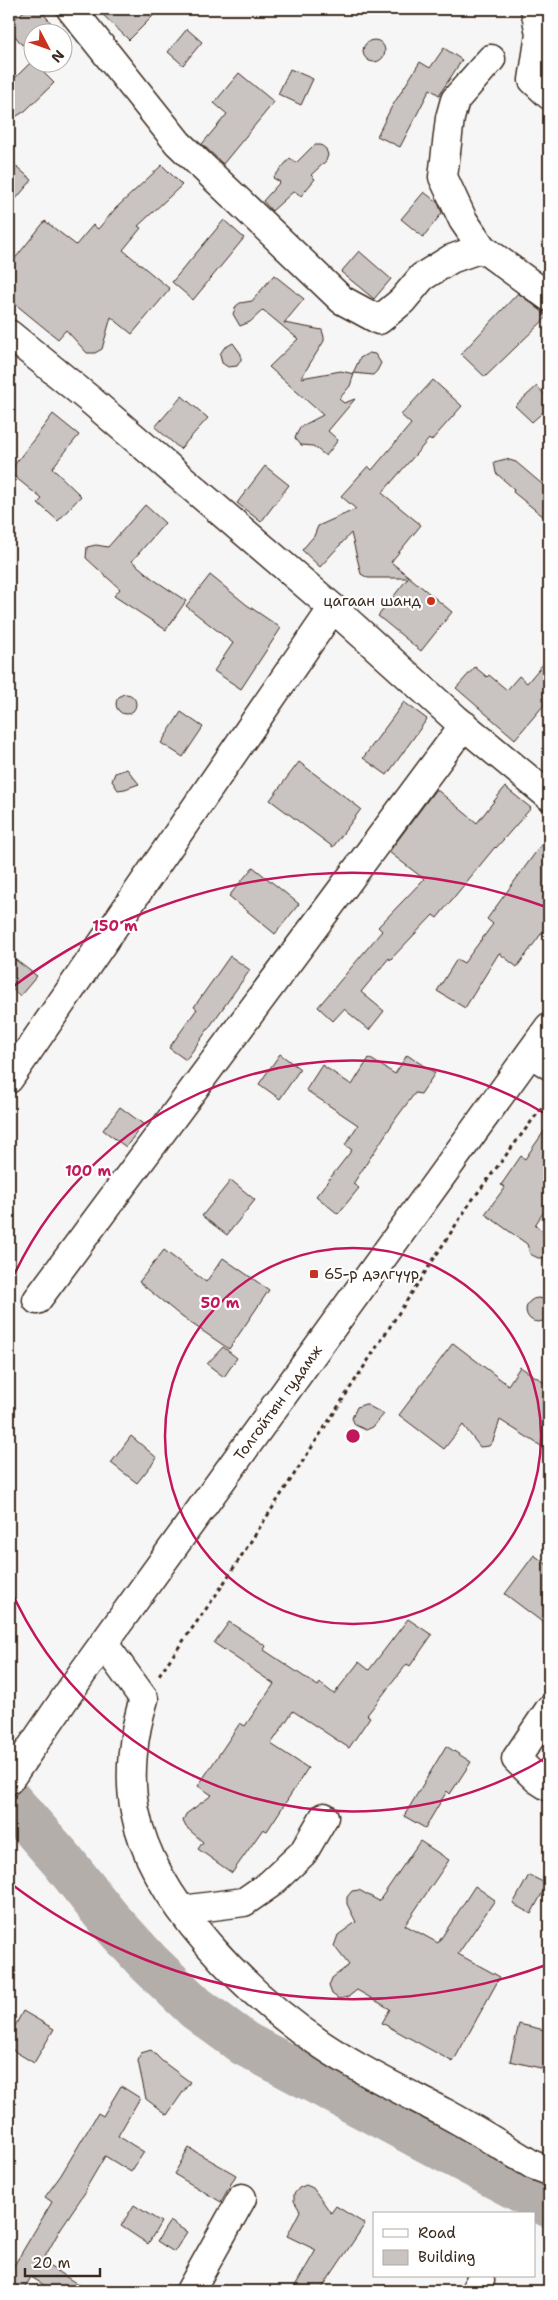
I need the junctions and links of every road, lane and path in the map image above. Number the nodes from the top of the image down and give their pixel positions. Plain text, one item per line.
1 (71, 9) edge
2 (534, 9) edge
3 (491, 59) dead end
4 (549, 95) edge
5 (482, 248) junction
6 (549, 297) edge
7 (9, 334) edge
8 (334, 608) junction
9 (464, 725) junction
10 (549, 796) edge
11 (549, 1027) edge
12 (540, 1059) edge
13 (9, 1079) edge
14 (549, 1098) edge
15 (37, 1300) dead end
16 (104, 1644) junction
17 (144, 1699) junction
18 (549, 1710) edge
19 (9, 1780) edge
20 (549, 1787) edge
21 (324, 1817) dead end
22 (182, 1910) junction
23 (549, 2171) edge
24 (242, 2198) dead end
25 (190, 2291) edge

1 - 5 street
2 - 4 street
3 - 5 street
5 - 6 street
7 - 8 street
8 - 9 street
8 - 13 street
9 - 10 street
9 - 15 street
11 - 12 street, Толгойтын гудамж
12 - 16 street, Толгойтын гудамж
14 - 17 path
16 - 17 street
16 - 19 street, Толгойтын гудамж
17 - 22 street
18 - 20 street
21 - 22 street
22 - 23 street
24 - 25 street

